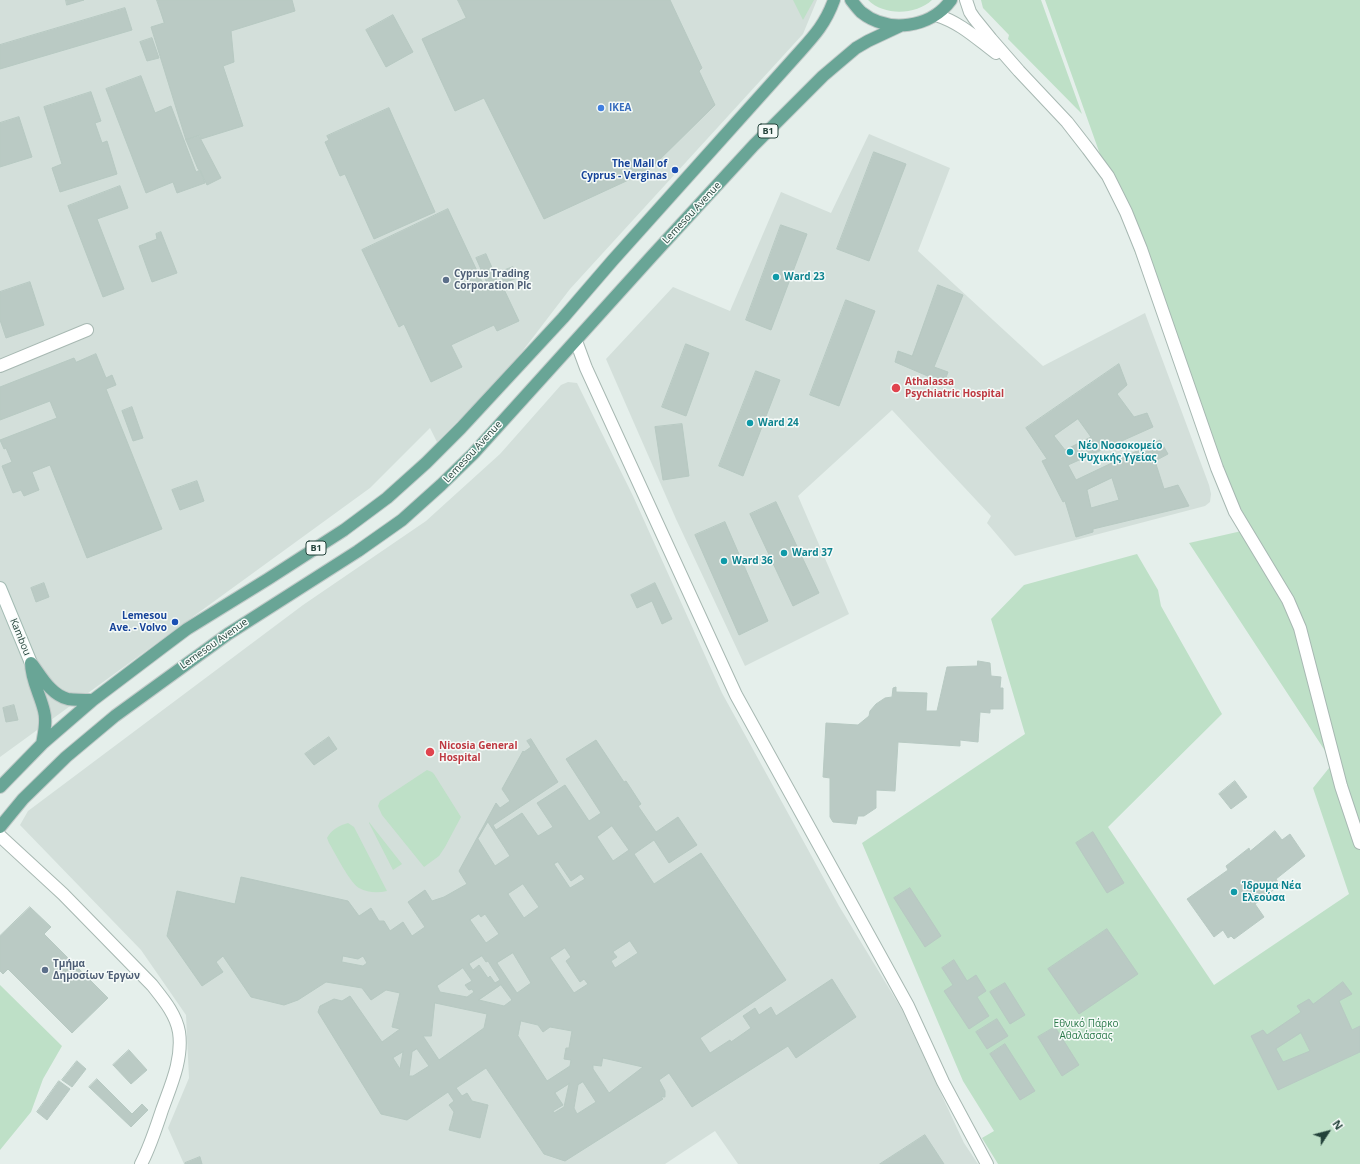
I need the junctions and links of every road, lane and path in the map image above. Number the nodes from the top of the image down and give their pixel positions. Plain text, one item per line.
1 (834, 0) edge
2 (851, 0) edge
3 (951, 0) edge
4 (966, 0) edge
5 (936, 15) junction
6 (900, 26) junction
7 (1019, 71) junction
8 (87, 330) dead end
9 (576, 341) junction
10 (0, 366) edge
11 (0, 588) edge
12 (31, 663) junction
13 (93, 700) junction
14 (42, 744) junction
15 (0, 787) edge
16 (0, 827) edge
17 (0, 836) edge
18 (1360, 843) edge
19 (141, 1164) edge
20 (987, 1164) edge

1 - 13 main road, B1
2 - 6 main road, B1
3 - 5 main road, B1
4 - 7 street
5 - 6 main road, B1
5 - 7 street
6 - 9 main road, Lemesou Avenue / B1
7 - 18 street
8 - 10 street
9 - 16 main road, Lemesou Avenue / B1
9 - 20 street
11 - 12 street, Kambou
12 - 13 main road
12 - 14 main road
13 - 14 main road, B1
14 - 15 main road, B1
17 - 19 street

